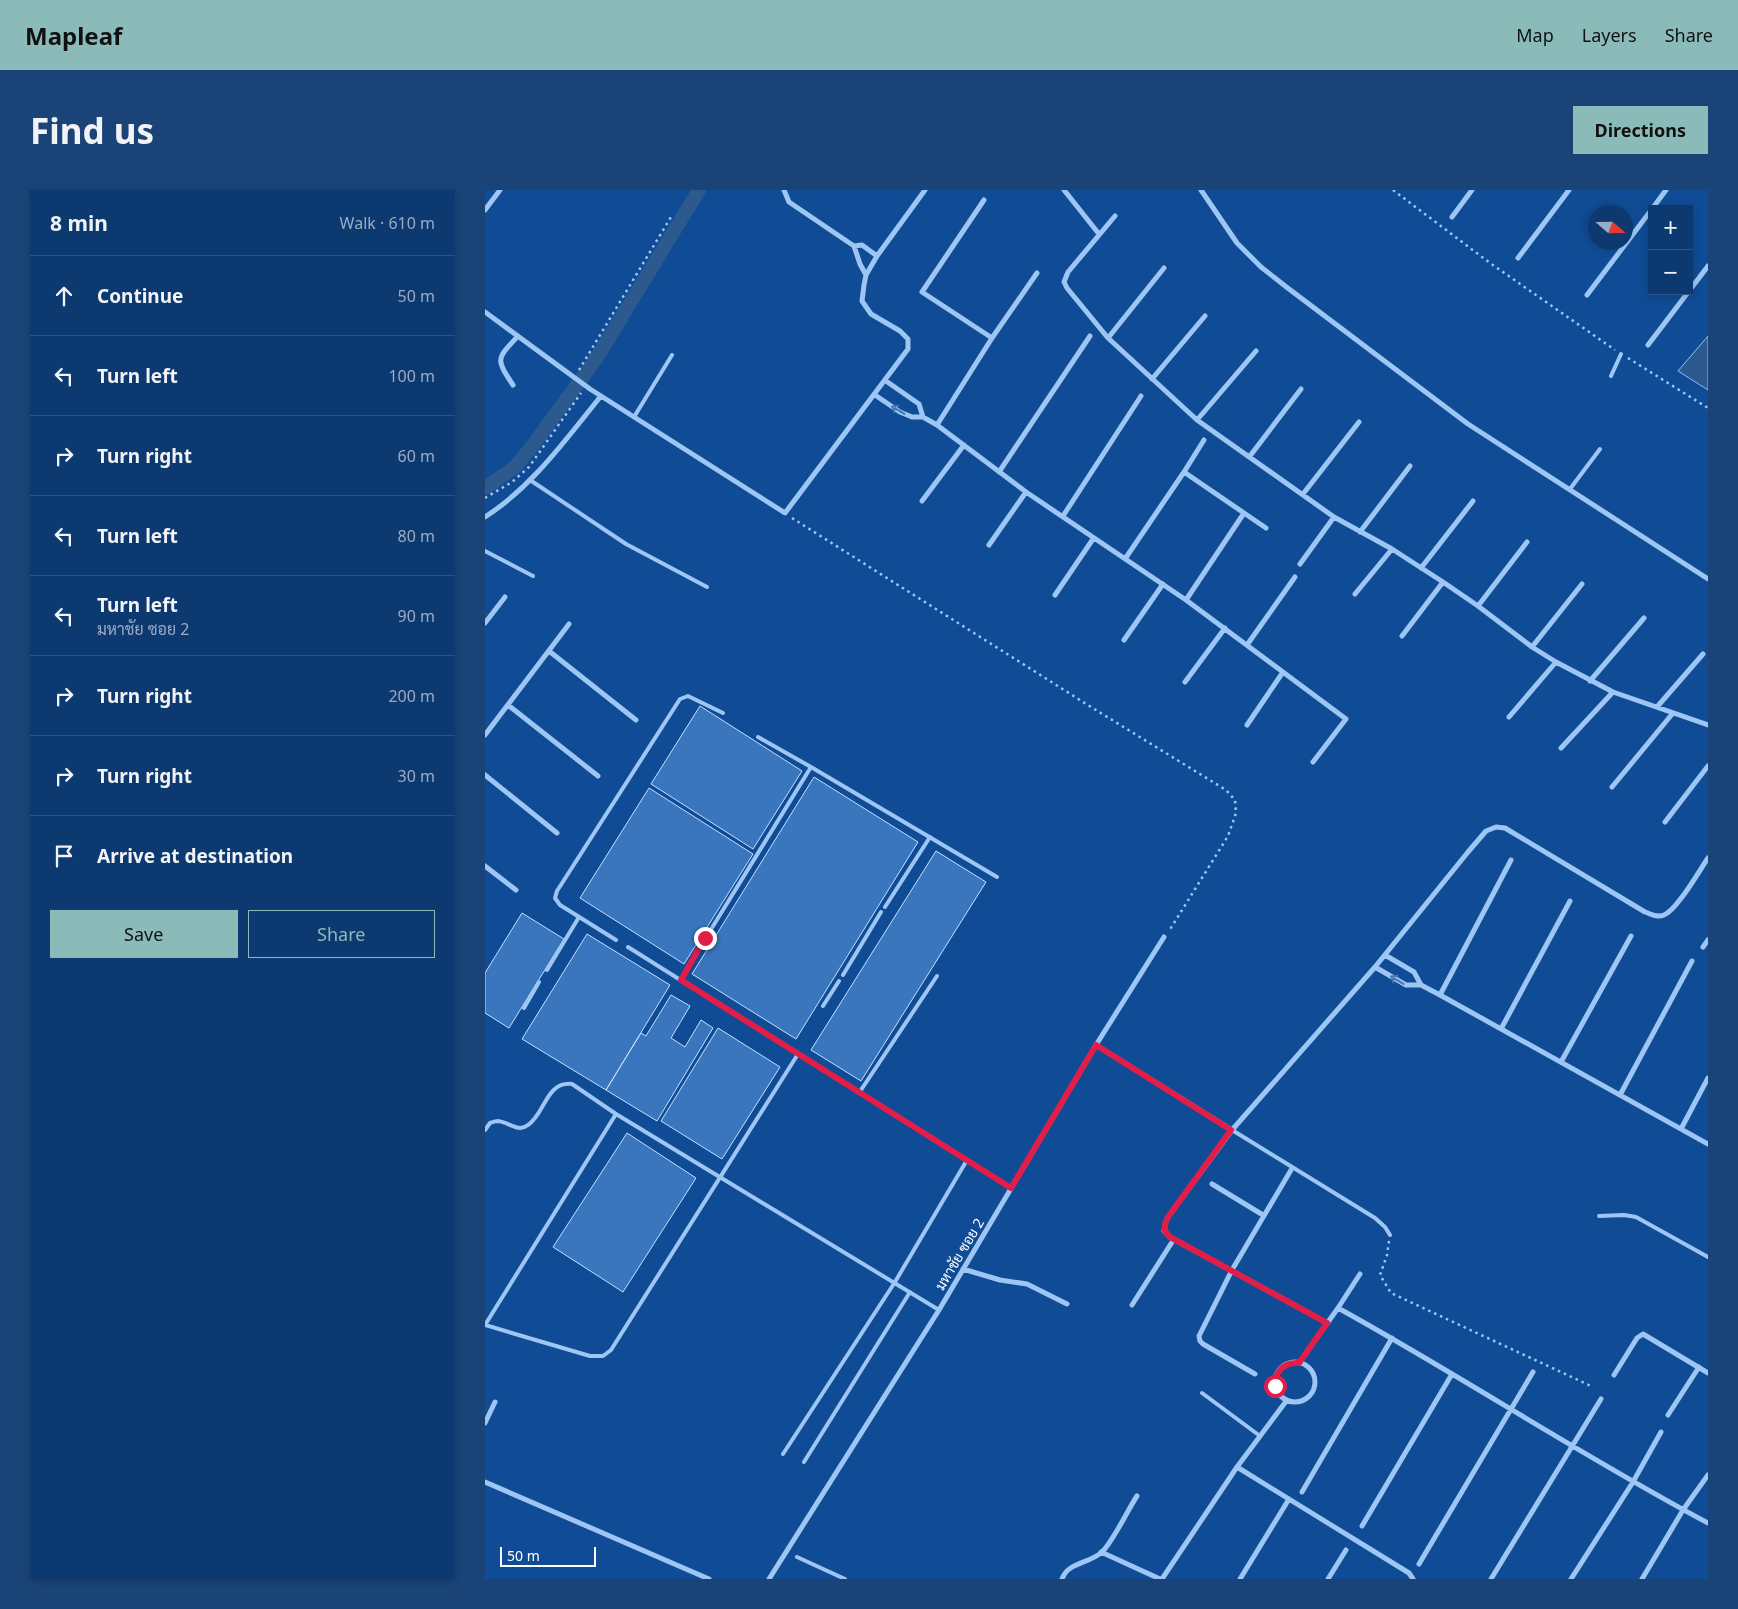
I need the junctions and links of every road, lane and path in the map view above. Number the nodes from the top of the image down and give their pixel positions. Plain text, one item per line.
1 (500, 190) edge
2 (784, 190) edge
3 (925, 190) edge
4 (1065, 190) edge
5 (1201, 190) edge
6 (1393, 190) edge
7 (1471, 190) edge
8 (1569, 190) edge
9 (1666, 190) edge
10 (984, 200) dead end
11 (1655, 205) edge
12 (485, 210) edge
13 (1648, 214) edge
14 (1115, 216) dead end
15 (671, 217) dead end
16 (1452, 217) dead end
17 (1099, 234) junction
18 (854, 246) junction
19 (877, 256) junction
20 (1518, 258) dead end
21 (1708, 266) edge
22 (1164, 268) dead end
23 (1037, 273) dead end
24 (865, 275) junction
25 (1693, 286) edge
26 (1686, 295) edge
27 (1587, 296) dead end
28 (485, 312) edge
29 (1205, 316) dead end
30 (518, 336) junction
31 (1090, 336) dead end
32 (992, 338) junction
33 (1108, 338) junction
34 (1648, 345) dead end
35 (1256, 352) dead end
36 (1621, 354) junction
37 (672, 355) dead end
38 (585, 374) dead end
39 (1611, 376) dead end
40 (1152, 379) junction
41 (885, 381) junction
42 (513, 385) dead end
43 (588, 388) junction
44 (1301, 389) dead end
45 (875, 395) junction
46 (601, 396) junction
47 (1141, 396) dead end
48 (1708, 408) edge
49 (634, 417) junction
50 (923, 417) junction
51 (1197, 420) junction
52 (1359, 422) dead end
53 (937, 425) junction
54 (1204, 440) dead end
55 (964, 446) junction
56 (1599, 449) dead end
57 (1250, 456) junction
58 (1410, 466) dead end
59 (999, 472) junction
60 (1184, 472) junction
61 (530, 480) junction
62 (1570, 489) junction
63 (1026, 492) junction
64 (1303, 494) junction
65 (485, 498) edge
66 (1473, 500) dead end
67 (922, 501) dead end
68 (785, 513) junction
69 (1244, 513) junction
70 (1063, 516) junction
71 (485, 517) edge
72 (1334, 517) junction
73 (1266, 528) dead end
74 (1361, 532) junction
75 (1093, 538) junction
76 (1527, 542) dead end
77 (989, 546) dead end
78 (1392, 549) junction
79 (485, 552) edge
80 (1125, 559) junction
81 (1300, 564) dead end
82 (1421, 568) junction
83 (533, 576) dead end
84 (1295, 577) dead end
85 (1708, 579) edge
86 (1443, 582) junction
87 (1163, 584) junction
88 (1582, 584) dead end
89 (707, 587) dead end
90 (1355, 594) dead end
91 (1055, 595) dead end
92 (505, 597) dead end
93 (1187, 600) junction
94 (1478, 606) junction
95 (1643, 618) dead end
96 (485, 623) edge
97 (569, 624) dead end
98 (1225, 628) junction
99 (1402, 636) dead end
100 (1124, 640) dead end
101 (1247, 645) junction
102 (1532, 647) junction
103 (549, 652) junction
104 (1703, 654) dead end
105 (1557, 662) junction
106 (1283, 672) junction
107 (1591, 681) junction
108 (1185, 682) dead end
109 (1613, 692) junction
110 (508, 705) junction
111 (1657, 707) junction
112 (723, 713) dead end
113 (1673, 713) junction
114 (1509, 717) dead end
115 (636, 720) dead end
116 (1708, 724) edge
117 (1247, 725) dead end
118 (485, 735) edge
119 (758, 737) dead end
120 (1561, 748) dead end
121 (1313, 762) dead end
122 (1708, 766) edge
123 (811, 767) junction
124 (485, 775) edge
125 (598, 776) dead end
126 (1611, 786) dead end
127 (1665, 822) dead end
128 (557, 833) dead end
129 (929, 837) junction
130 (1708, 858) edge
131 (1511, 860) dead end
132 (485, 866) edge
133 (997, 877) dead end
134 (516, 890) dead end
135 (1570, 901) dead end
136 (885, 907) dead end
137 (881, 912) dead end
138 (579, 917) junction
139 (710, 931) dead end
140 (1631, 936) dead end
141 (1165, 937) joint
142 (705, 938) dead end
143 (616, 940) dead end
144 (1708, 940) edge
145 (627, 947) dead end
146 (1703, 948) dead end
147 (1385, 955) junction
148 (1692, 961) dead end
149 (1375, 967) junction
150 (547, 970) dead end
151 (843, 975) dead end
152 (937, 976) dead end
153 (681, 980) junction
154 (839, 981) dead end
155 (539, 982) dead end
156 (1421, 985) junction
157 (1440, 995) junction
158 (823, 1006) dead end
159 (524, 1008) dead end
160 (1501, 1028) junction
161 (1096, 1045) junction
162 (799, 1054) junction
163 (1561, 1062) junction
164 (1708, 1078) edge
165 (859, 1092) junction
166 (1620, 1095) junction
167 (616, 1114) junction
168 (1681, 1129) junction
169 (485, 1130) edge
170 (1231, 1130) junction
171 (1708, 1144) edge
172 (967, 1160) junction
173 (1291, 1170) dead end
174 (721, 1177) junction
175 (1212, 1184) dead end
176 (1011, 1188) junction
177 (1263, 1215) junction
178 (1599, 1216) dead end
179 (1389, 1235) joint
180 (1175, 1239) junction
181 (1708, 1257) edge
182 (963, 1269) junction
183 (1232, 1270) junction
184 (1360, 1274) dead end
185 (895, 1282) junction
186 (910, 1292) junction
187 (1067, 1304) dead end
188 (1132, 1306) dead end
189 (1338, 1308) junction
190 (939, 1310) junction
191 (1327, 1323) junction
192 (485, 1325) edge
193 (1392, 1338) junction
194 (1299, 1363) junction
195 (1699, 1367) junction
196 (1533, 1372) dead end
197 (1708, 1372) edge
198 (1255, 1374) dead end
199 (1452, 1374) junction
200 (1614, 1376) dead end
201 (1593, 1387) dead end
202 (1202, 1393) dead end
203 (1601, 1399) dead end
204 (1287, 1400) junction
205 (495, 1402) dead end
206 (1510, 1409) junction
207 (1668, 1414) dead end
208 (485, 1423) edge
209 (1661, 1432) dead end
210 (1260, 1436) junction
211 (1571, 1446) junction
212 (783, 1454) dead end
213 (804, 1462) dead end
214 (1237, 1467) junction
215 (1708, 1475) edge
216 (485, 1482) edge
217 (1633, 1482) junction
218 (1302, 1492) dead end
219 (1137, 1496) dead end
220 (1289, 1499) junction
221 (1683, 1510) junction
222 (1708, 1523) edge
223 (1362, 1526) dead end
224 (1346, 1550) dead end
225 (1101, 1552) junction
226 (797, 1557) dead end
227 (1419, 1564) dead end
228 (709, 1579) edge
229 (769, 1579) edge
230 (845, 1579) edge
231 (1062, 1579) edge
232 (1161, 1579) edge
233 (1240, 1579) edge
234 (1328, 1579) edge
235 (1413, 1579) edge
236 (1491, 1579) edge
237 (1571, 1579) edge
238 (1642, 1579) edge

1 - 12 street
2 - 18 street
3 - 19 street
4 - 17 street
5 - 62 street
6 - 36 path
7 - 16 street
8 - 20 street
9 - 11 street
10 - 32 street
13 - 27 street
14 - 17 street
15 - 38 path
17 - 33 street
18 - 19 street
18 - 24 street
19 - 24 street
21 - 25 street
22 - 33 street
23 - 32 street
24 - 41 street
26 - 34 street
28 - 30 street
29 - 40 street
30 - 42 street
30 - 43 street
31 - 59 street
32 - 53 street
33 - 40 street
35 - 51 street
36 - 39 lane
36 - 48 path
37 - 49 lane
40 - 51 street
41 - 45 street
41 - 50 street
43 - 46 street
43 - 65 path
44 - 57 street
50 -> 45 street
45 - 68 street
46 - 49 street
46 - 61 street
47 - 70 street
49 - 68 street
50 - 53 street
51 - 57 street
52 - 64 street
53 - 55 street
54 - 60 street
55 - 59 street
55 - 67 street
56 - 62 lane
57 - 64 street
58 - 74 street
59 - 63 street
60 - 69 street
60 - 80 street
61 - 71 street
61 - 89 lane
62 - 85 street
63 - 70 street
63 - 77 street
64 - 72 street
66 - 82 street
68 - 141 path
69 - 73 street
69 - 93 street
70 - 75 street
72 - 74 street
72 - 81 street
74 - 78 street
75 - 80 street
75 - 91 street
76 - 94 street
78 - 82 street
78 - 90 street
79 - 83 lane
80 - 87 street
82 - 86 street
84 - 101 street
86 - 94 street
86 - 99 street
87 - 93 street
87 - 100 street
88 - 102 street
92 - 96 street
93 - 98 street
94 - 102 street
95 - 107 street
97 - 103 street
98 - 101 street
98 - 108 street
101 - 106 street
102 - 105 street
103 - 110 street
103 - 115 street
104 - 111 street
105 - 107 street
105 - 114 street
106 - 117 street
106 - 121 street
107 - 109 street
109 - 111 street
109 - 120 street
110 - 118 street
110 - 125 street
111 - 113 street
112 - 138 lane
113 - 116 street
113 - 126 street
119 - 123 lane
122 - 127 street
123 - 129 lane
123 - 139 lane
124 - 128 street
129 - 133 lane
129 - 136 lane
130 - 147 street
131 - 157 street
132 - 134 street
135 - 160 street
137 - 151 lane
138 - 143 lane
138 - 150 lane
140 - 163 street
141 - 161 street, มหาชัย ซอย 2
142 - 153 lane
144 - 146 street
145 - 153 lane
147 - 149 street
147 - 156 street
148 - 166 street
156 -> 149 street
149 - 170 street
152 - 165 lane
153 - 162 lane
154 - 158 lane
155 - 159 lane
156 - 157 street
157 - 160 street
160 - 163 street
161 - 170 street
161 - 176 street, มหาชัย ซอย 2
162 - 165 lane
162 - 174 lane
163 - 166 street
164 - 168 street
165 - 172 lane
166 - 168 street
167 - 169 lane
167 - 174 lane
167 - 192 lane
168 - 171 street
170 - 179 lane
170 - 180 street
172 - 176 lane
172 - 185 lane
173 - 177 street
174 - 185 lane
174 - 192 lane
175 - 177 street
176 - 182 street, มหาชัย ซอย 2
177 - 183 street
178 - 181 lane
179 - 201 path
180 - 183 street
180 - 188 street
182 - 187 street
182 - 190 street, มหาชัย ซอย 2
183 - 191 street
183 - 198 street
184 - 189 street
185 - 186 lane
185 - 212 lane
186 - 190 lane
186 - 213 lane
189 - 191 street
189 - 193 street
190 - 229 street, มหาชัย ซอย 2
191 - 194 street
193 - 199 street
193 - 218 street
194 - 204 street
194 - 204 street
195 - 197 street
195 - 200 street
195 - 207 street
196 - 206 street
199 - 206 street
199 - 223 street
202 - 210 lane
203 - 211 street
204 - 210 street
205 - 208 street
206 - 211 street
206 - 227 street
209 - 217 street
210 - 214 street
211 - 217 street
211 - 236 street
214 - 220 street
214 - 232 street
215 - 221 street
216 - 228 street
217 - 221 street
217 - 237 street
219 - 225 street
220 - 233 street
220 - 235 street
221 - 222 street
221 - 238 street
224 - 234 street
225 - 231 street
225 - 232 street
226 - 230 lane

